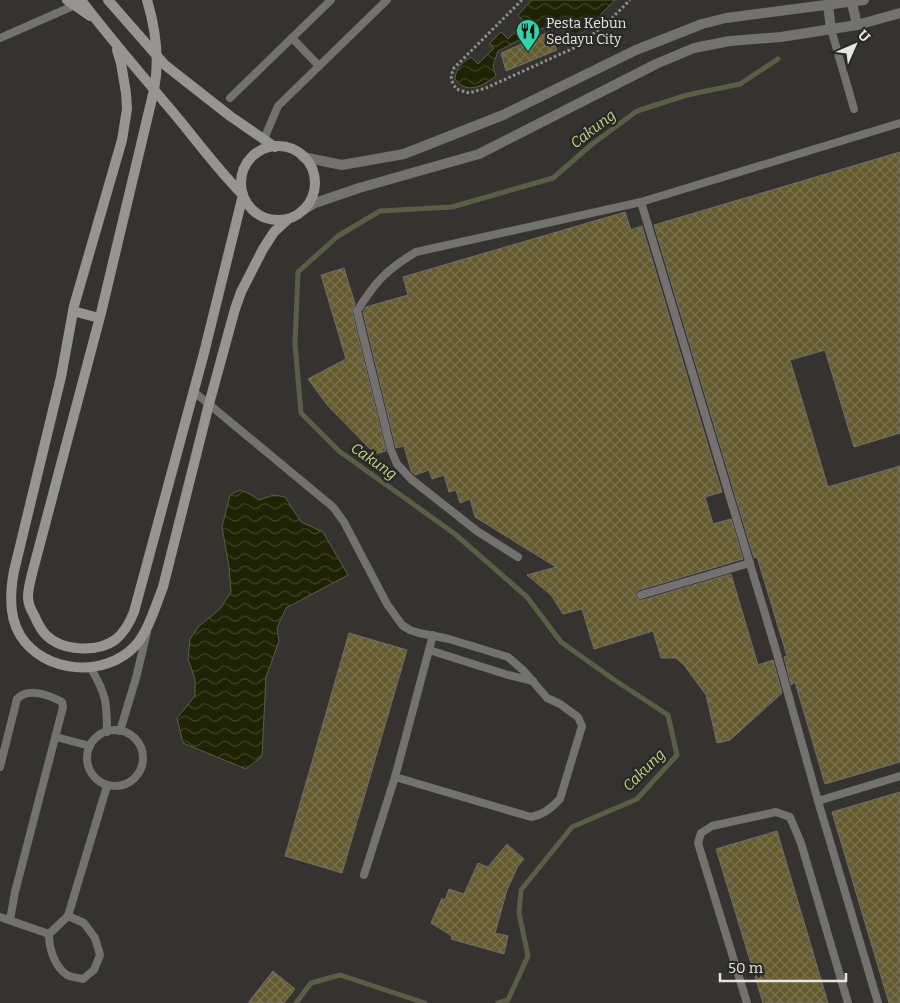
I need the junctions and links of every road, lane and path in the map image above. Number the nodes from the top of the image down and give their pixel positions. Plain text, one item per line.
1 (108, 0) edge
2 (147, 0) edge
3 (331, 0) edge
4 (387, 0) edge
5 (522, 0) edge
6 (630, 0) edge
7 (864, 0) edge
8 (74, 2) edge
9 (852, 3) junction
10 (828, 5) junction
11 (900, 13) edge
12 (857, 25) junction
13 (831, 29) junction
14 (0, 38) edge
15 (292, 38) junction
16 (115, 44) junction
17 (157, 58) junction
18 (319, 66) junction
19 (154, 90) junction
20 (230, 98) dead end
21 (854, 109) dead end
22 (900, 123) edge
23 (264, 139) junction
24 (275, 147) junction
25 (303, 157) junction
26 (243, 195) junction
27 (641, 202) junction
28 (303, 210) junction
29 (288, 219) junction
30 (73, 311) junction
31 (99, 318) junction
32 (193, 391) junction
33 (209, 404) junction
34 (518, 557) dead end
35 (750, 563) junction
36 (641, 596) dead end
37 (150, 618) junction
38 (433, 635) junction
39 (430, 650) junction
40 (90, 668) junction
41 (533, 681) junction
42 (120, 731) junction
43 (107, 732) junction
44 (56, 737) junction
45 (90, 746) junction
46 (0, 767) edge
47 (900, 776) edge
48 (395, 777) junction
49 (107, 786) junction
50 (818, 801) junction
51 (364, 875) dead end
52 (68, 916) junction
53 (0, 917) edge
54 (10, 920) junction
55 (49, 934) junction
56 (747, 1003) edge
57 (848, 1003) edge
58 (878, 1003) edge

1 - 17 main road
2 - 17 main road
3 - 15 lane
4 - 18 lane
5 - 6 path
7 - 9 street
8 - 14 lane
8 - 16 main road
9 - 10 street
9 - 12 street
10 - 13 street
10 - 25 street
11 - 12 street
12 - 13 street
13 - 21 lane
13 - 28 street
15 - 18 lane
15 - 20 lane
16 - 19 main road
16 - 30 main road
17 - 19 main road
17 - 23 main road
18 - 23 lane
19 - 26 main road
19 - 31 main road
22 - 27 lane
23 - 24 main road
24 - 25 main road
24 - 26 main road
25 - 28 main road
26 - 29 main road
26 - 32 main road
27 - 34 lane
27 - 35 lane
28 - 29 main road
29 - 33 main road
30 - 31 main road
30 - 40 main road
31 - 32 main road
32 - 33 lane
33 - 37 main road
33 - 38 lane
35 - 36 lane
35 - 50 lane
37 - 40 main road
37 - 42 lane
38 - 39 lane
38 - 41 lane
39 - 41 lane
39 - 48 lane
40 - 43 lane
41 - 48 lane
42 - 43 lane
42 - 49 lane
43 - 45 lane
44 - 45 lane
44 - 46 lane
44 - 54 lane
45 - 49 lane
47 - 50 lane
48 - 51 lane
49 - 52 lane
50 - 58 lane
52 - 55 lane
52 - 55 lane
53 - 54 lane
54 - 55 lane
56 - 57 lane

